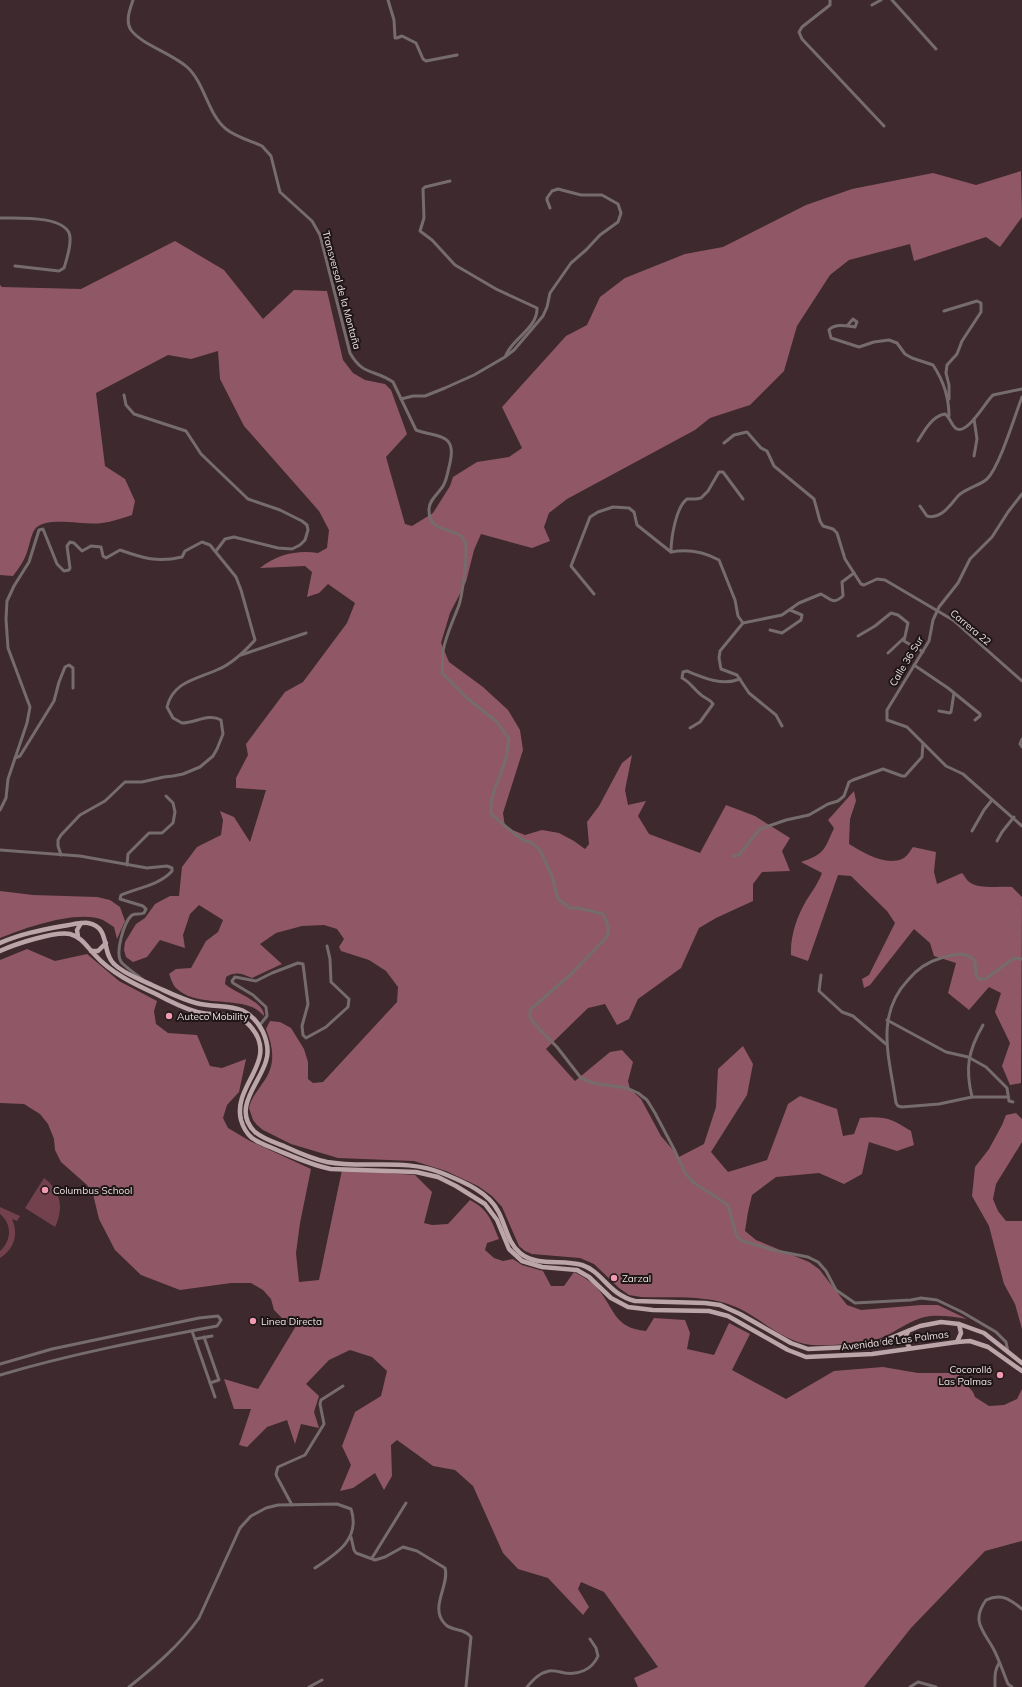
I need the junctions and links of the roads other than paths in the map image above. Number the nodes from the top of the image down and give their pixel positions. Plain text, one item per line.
1 (133, 0) edge
2 (388, 0) edge
3 (830, 0) edge
4 (881, 0) edge
5 (892, 0) edge
6 (872, 5) dead end
7 (936, 48) dead end
8 (457, 54) dead end
9 (884, 126) dead end
10 (450, 181) dead end
11 (550, 208) dead end
12 (0, 218) edge
13 (15, 266) dead end
14 (944, 311) dead end
15 (846, 326) dead end
16 (505, 357) junction
17 (1022, 389) edge
18 (124, 395) dead end
19 (1022, 397) edge
20 (401, 399) junction
21 (949, 401) junction
22 (949, 416) junction
23 (974, 419) junction
24 (918, 441) dead end
25 (724, 443) dead end
26 (974, 456) dead end
27 (1022, 494) edge
28 (743, 499) dead end
29 (920, 506) dead end
30 (216, 551) junction
31 (671, 552) junction
32 (854, 573) junction
33 (594, 594) dead end
34 (790, 610) junction
35 (937, 611) junction
36 (743, 623) junction
37 (770, 630) dead end
38 (306, 633) dead end
39 (858, 636) dead end
40 (904, 638) junction
41 (922, 652) junction
42 (888, 653) dead end
43 (239, 656) junction
44 (914, 665) junction
45 (740, 679) junction
46 (1022, 681) edge
47 (73, 688) dead end
48 (954, 693) junction
49 (939, 711) dead end
50 (975, 720) dead end
51 (782, 726) dead end
52 (690, 728) dead end
53 (1022, 739) edge
54 (923, 743) junction
55 (1022, 747) edge
56 (15, 758) junction
57 (166, 796) dead end
58 (992, 800) junction
59 (0, 810) edge
60 (1014, 817) junction
61 (1022, 826) edge
62 (972, 831) dead end
63 (997, 842) dead end
64 (0, 850) edge
65 (60, 855) junction
66 (733, 856) dead end
67 (127, 865) junction
68 (81, 923) junction
69 (78, 937) junction
70 (0, 943) edge
71 (106, 943) junction
72 (327, 946) dead end
73 (0, 951) edge
74 (91, 951) junction
75 (1022, 960) edge
76 (821, 975) dead end
77 (145, 981) junction
78 (887, 1020) junction
79 (983, 1025) dead end
80 (259, 1026) junction
81 (886, 1044) junction
82 (968, 1057) junction
83 (972, 1097) junction
84 (1008, 1097) junction
85 (1013, 1102) dead end
86 (959, 1324) junction
87 (192, 1331) junction
88 (908, 1331) junction
89 (212, 1336) dead end
90 (204, 1337) junction
91 (195, 1339) junction
92 (957, 1342) junction
93 (910, 1348) junction
94 (1008, 1353) junction
95 (1022, 1363) edge
96 (0, 1364) edge
97 (1022, 1371) edge
98 (0, 1375) edge
99 (210, 1383) junction
100 (343, 1386) dead end
101 (215, 1397) dead end
102 (406, 1504) dead end
103 (292, 1505) junction
104 (351, 1537) junction
105 (372, 1558) junction
106 (315, 1568) dead end
107 (1022, 1608) edge
108 (590, 1639) dead end
109 (999, 1663) junction
110 (322, 1680) dead end
111 (129, 1687) edge
112 (309, 1687) edge
113 (466, 1687) edge
114 (527, 1687) edge
115 (910, 1687) edge
116 (936, 1687) edge
117 (995, 1687) edge
118 (1012, 1687) edge

1 - 20 street, Transversal de la Montaña
2 - 8 street
3 - 9 street
4 - 6 street
5 - 7 street
10 - 16 street
11 - 16 street
12 - 13 street
14 - 21 street
15 - 21 street
16 - 20 street
17 - 23 street
18 - 30 street
19 - 29 street
20 - 94 street
21 - 22 street
22 - 23 street
22 - 24 street
23 - 26 street
25 - 32 street
27 - 35 street, Calle 36 Sur
28 - 31 street
30 - 43 street
30 - 56 street
31 - 33 street
31 - 36 street
32 - 34 street
32 - 35 street, Carrera 22
34 - 36 street
34 - 37 street
35 - 41 street, Calle 36 Sur
35 - 46 street, Carrera 22
36 - 45 street
38 - 43 street
39 - 40 street
40 - 41 street
40 - 42 street
41 - 44 street, Calle 36 Sur
43 - 65 street
44 - 48 street
44 - 54 street, Calle 36 Sur
45 - 51 street
45 - 52 street
47 - 56 street
48 - 49 street
48 - 50 street
53 - 55 street
54 - 58 street
54 - 66 street
56 - 59 street
57 - 67 street
58 - 60 street
58 - 62 street
60 - 61 street
60 - 63 street
64 - 65 street
65 - 67 street
67 - 77 street
68 - 69 main road
68 - 70 main road, Avenida de Las Palmas
68 - 71 main road, Avenida de Las Palmas
69 - 73 main road
69 - 74 main road, Avenida de Las Palmas
71 - 74 main road
71 - 77 main road, Avenida de Las Palmas
72 - 80 street
74 - 93 main road, Avenida de Las Palmas
75 - 78 street
76 - 81 street
77 - 80 main road, Avenida de Las Palmas
78 - 81 street
78 - 82 street
79 - 82 street
80 - 88 main road, Avenida de Las Palmas
81 - 83 street
82 - 83 street
82 - 84 street
83 - 84 street
84 - 85 street
86 - 88 main road, Avenida de Las Palmas
86 - 92 main road
86 - 94 main road, Avenida de Las Palmas
87 - 91 street
87 - 96 street
87 - 98 street
88 - 93 main road
89 - 90 street
90 - 91 street
90 - 99 street
91 - 99 street
92 - 93 main road, Avenida de Las Palmas
92 - 97 main road, Avenida de Las Palmas
94 - 95 main road, Avenida de Las Palmas
99 - 101 street
100 - 103 street
102 - 105 street
103 - 104 street
103 - 111 street
104 - 105 street
104 - 106 street
105 - 113 street
107 - 109 street
108 - 114 street
109 - 117 street
109 - 118 street
110 - 112 street
115 - 116 street

